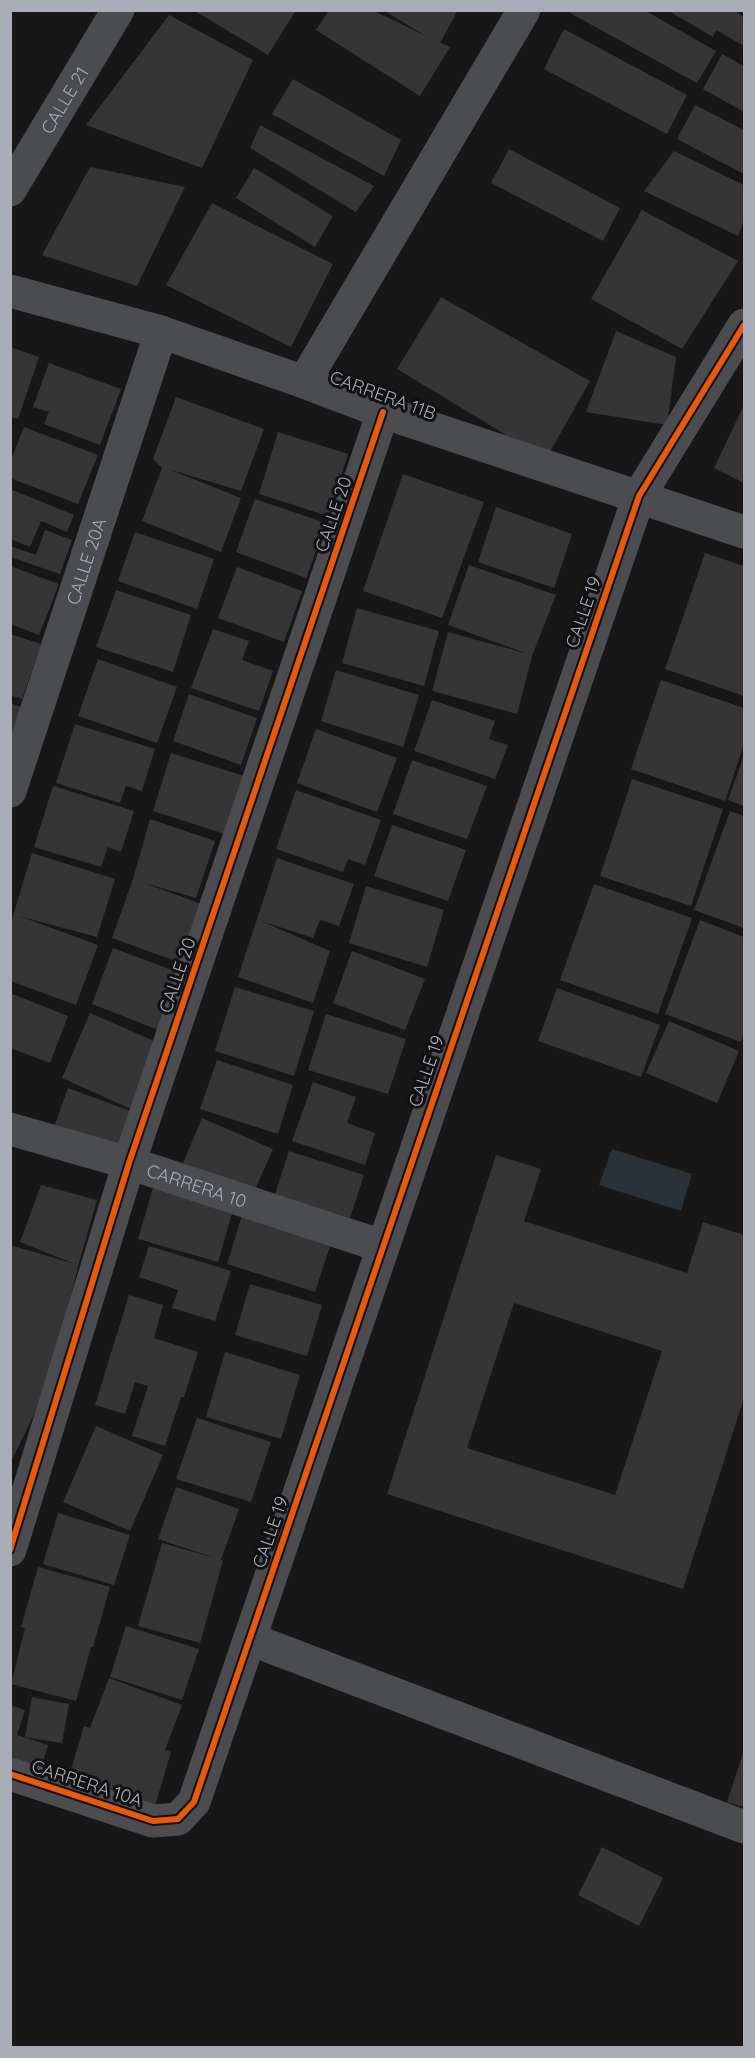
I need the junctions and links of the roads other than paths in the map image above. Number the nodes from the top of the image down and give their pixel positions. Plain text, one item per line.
1 (118, 10) edge
2 (524, 10) edge
3 (10, 190) edge
4 (10, 291) edge
5 (744, 325) edge
6 (161, 332) junction
7 (304, 382) junction
8 (383, 412) junction
9 (639, 496) junction
10 (744, 532) edge
11 (10, 791) edge
12 (10, 1129) edge
13 (129, 1163) junction
14 (382, 1246) junction
15 (10, 1550) edge
16 (250, 1639) junction
17 (10, 1774) edge
18 (153, 1821) joint
19 (744, 1827) edge

1 - 3 street, CALLE 21
2 - 7 street
4 - 6 street, CARRERA 11B
5 - 9 street, CALLE 19
6 - 7 street, CARRERA 11B
6 - 11 street, CALLE 20A
7 - 8 street, CARRERA 11B
8 - 9 street, CARRERA 11B
8 - 13 street, CALLE 20
9 - 10 street, CARRERA 11B
9 - 14 street, CALLE 19
12 - 13 street, CARRERA 10
13 - 14 street, CARRERA 10
13 - 15 street, CALLE 20
14 - 16 street, CALLE 19
16 - 18 street, CALLE 19
16 - 19 street
17 - 18 street, CARRERA 10A

